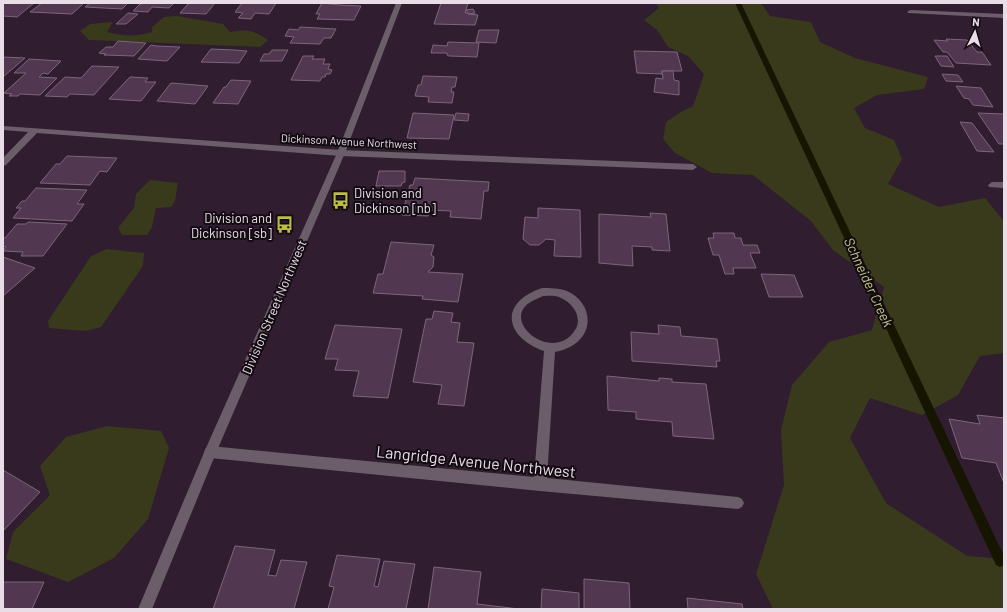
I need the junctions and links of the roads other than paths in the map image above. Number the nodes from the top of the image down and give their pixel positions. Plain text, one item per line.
1 (399, 3) edge
2 (910, 12) dead end
3 (1004, 16) edge
4 (3, 128) edge
5 (35, 130) junction
6 (341, 153) junction
7 (3, 163) edge
8 (693, 167) dead end
9 (992, 185) dead end
10 (1004, 185) edge
11 (550, 347) junction
12 (210, 452) junction
13 (540, 485) junction
14 (738, 503) dead end
15 (145, 609) edge

1 - 6 street, Division Street Northwest
2 - 3 street
4 - 5 street, Dickinson Avenue Northwest
5 - 6 street, Dickinson Avenue Northwest
5 - 7 street
6 - 8 street, Dickinson Avenue Northwest
6 - 12 street, Division Street Northwest
9 - 10 street
11 - 11 street
11 - 13 street
12 - 13 street, Langridge Avenue Northwest
12 - 15 street, Division Street Northwest
13 - 14 street, Langridge Avenue Northwest

